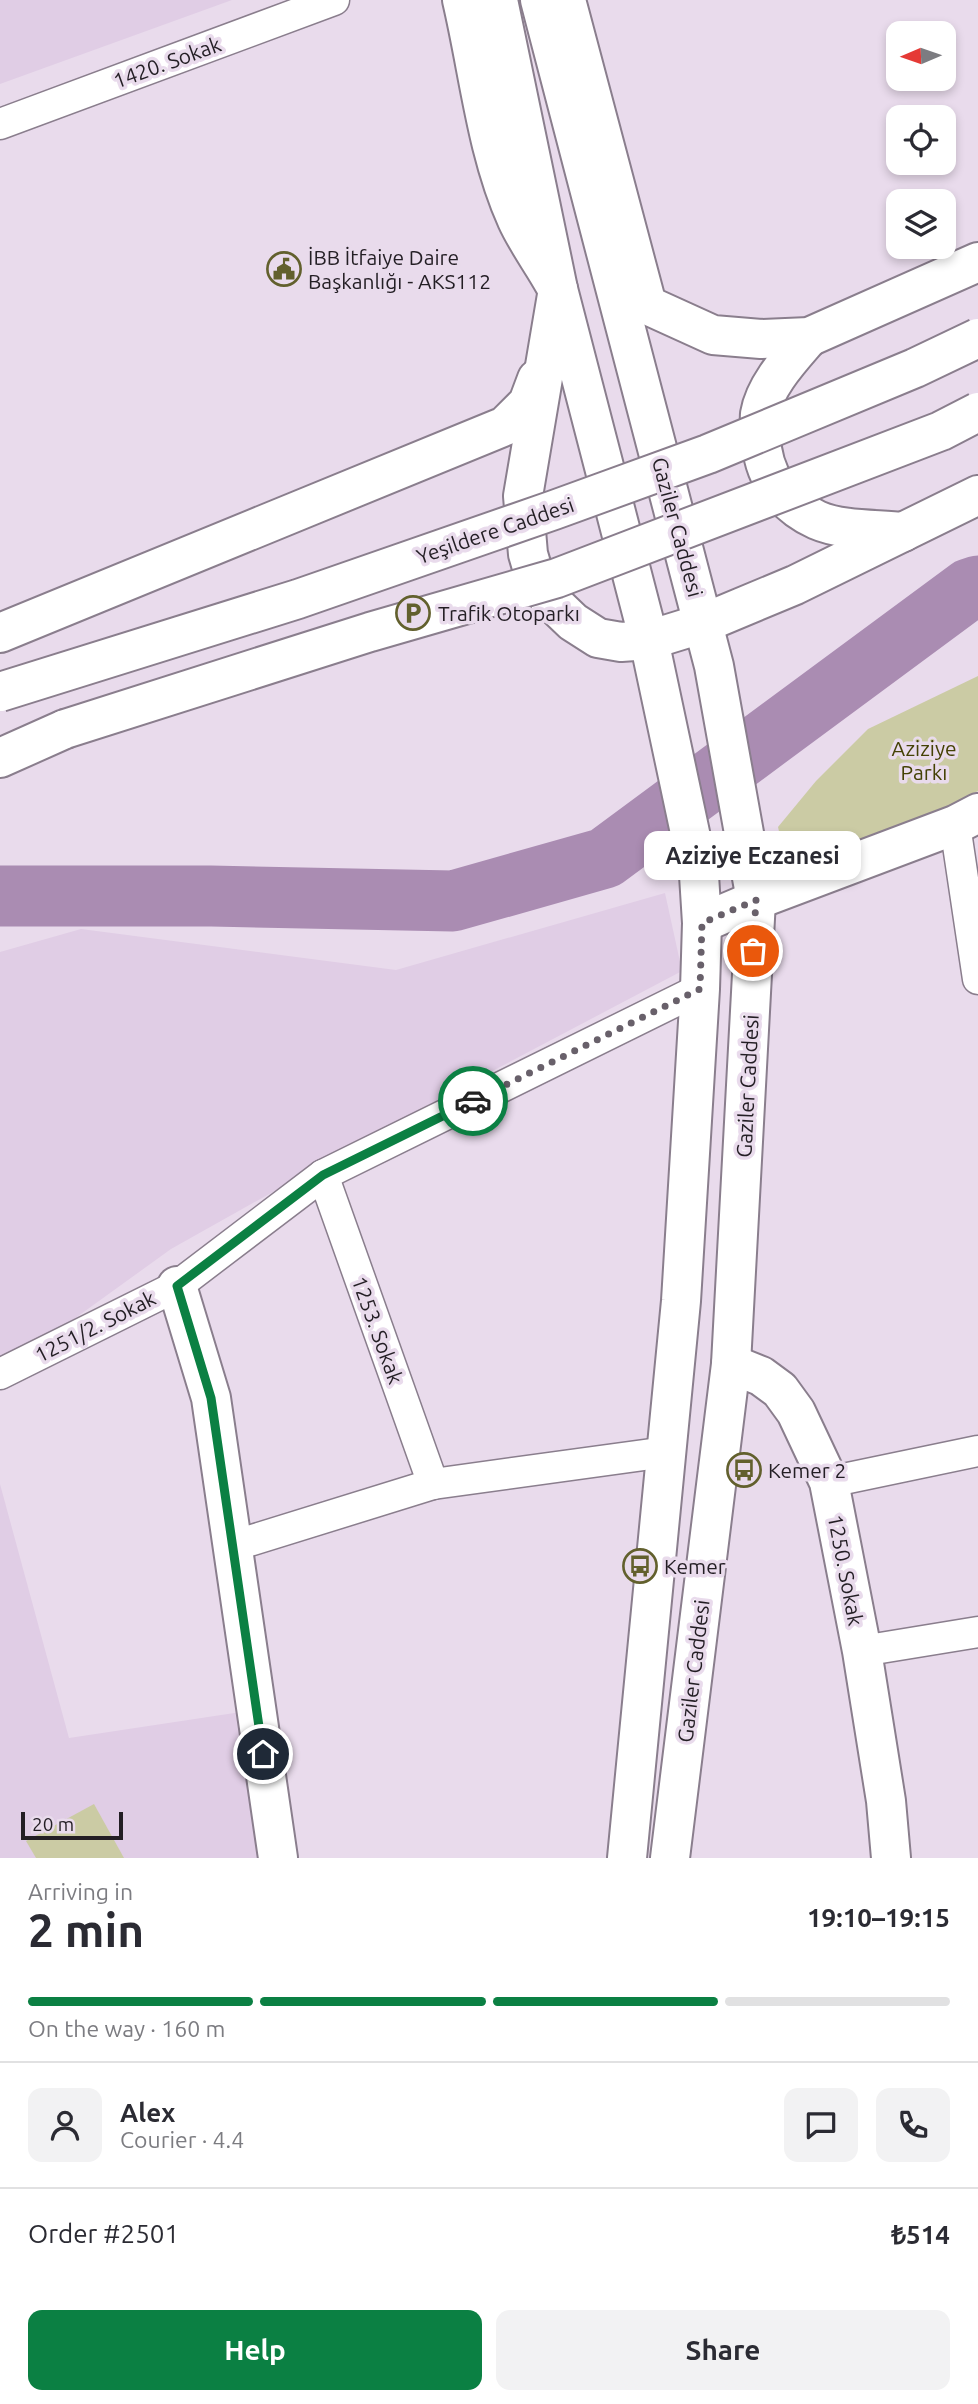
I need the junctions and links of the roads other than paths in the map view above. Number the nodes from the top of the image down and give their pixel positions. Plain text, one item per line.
1 (334, 0) edge
2 (461, 0) edge
3 (498, 0) edge
4 (540, 0) edge
5 (566, 0) edge
6 (0, 124) edge
7 (978, 262) edge
8 (558, 289) junction
9 (647, 305) junction
10 (809, 337) junction
11 (978, 338) edge
12 (546, 358) junction
13 (978, 412) edge
14 (650, 422) junction
15 (978, 495) edge
16 (904, 532) junction
17 (704, 623) junction
18 (0, 633) edge
19 (649, 640) junction
20 (0, 692) edge
21 (65, 729) junction
22 (0, 744) edge
23 (0, 758) edge
24 (967, 819) edge
25 (753, 883) junction
26 (702, 923) junction
27 (978, 979) edge
28 (700, 989) junction
29 (323, 1175) junction
30 (177, 1286) junction
31 (731, 1364) junction
32 (0, 1374) edge
33 (978, 1451) edge
34 (666, 1452) junction
35 (829, 1482) junction
36 (433, 1485) junction
37 (233, 1546) junction
38 (978, 1632) edge
39 (862, 1651) junction
40 (278, 1858) edge
41 (627, 1858) edge
42 (670, 1858) edge
43 (891, 1858) edge

1 - 6 street, 1420. Sokak
2 - 8 main road
3 - 8 main road
4 - 14 main road, Gaziler Caddesi
5 - 9 main road
7 - 10 main road
8 - 12 main road
8 - 19 main road
9 - 10 main road
9 - 14 main road
10 - 16 main road
11 - 20 main road, Yeşildere Caddesi, bridge
12 - 18 main road
12 - 19 main road
13 - 21 main road, bridge
14 - 17 main road, Gaziler Caddesi
15 - 16 main road
16 - 17 main road
17 - 19 main road
17 - 25 main road, Gaziler Caddesi
19 - 26 main road
21 - 22 main road
21 - 23 main road
24 - 25 main road
24 - 27 street
25 - 26 main road
25 - 31 main road, Gaziler Caddesi
26 - 28 main road
28 - 29 street, 1251/2. Sokak
28 - 34 main road
29 - 30 street, 1251/2. Sokak
29 - 36 street, 1253. Sokak
30 - 32 street, 1251/2. Sokak
30 - 37 main road
31 - 35 main road, 1250. Sokak
31 - 42 main road, Gaziler Caddesi
33 - 35 street
34 - 36 street
34 - 41 main road
35 - 39 main road, 1250. Sokak
36 - 37 street
37 - 40 main road
38 - 39 street, 1250. Sokak
39 - 43 main road, 1250. Sokak

